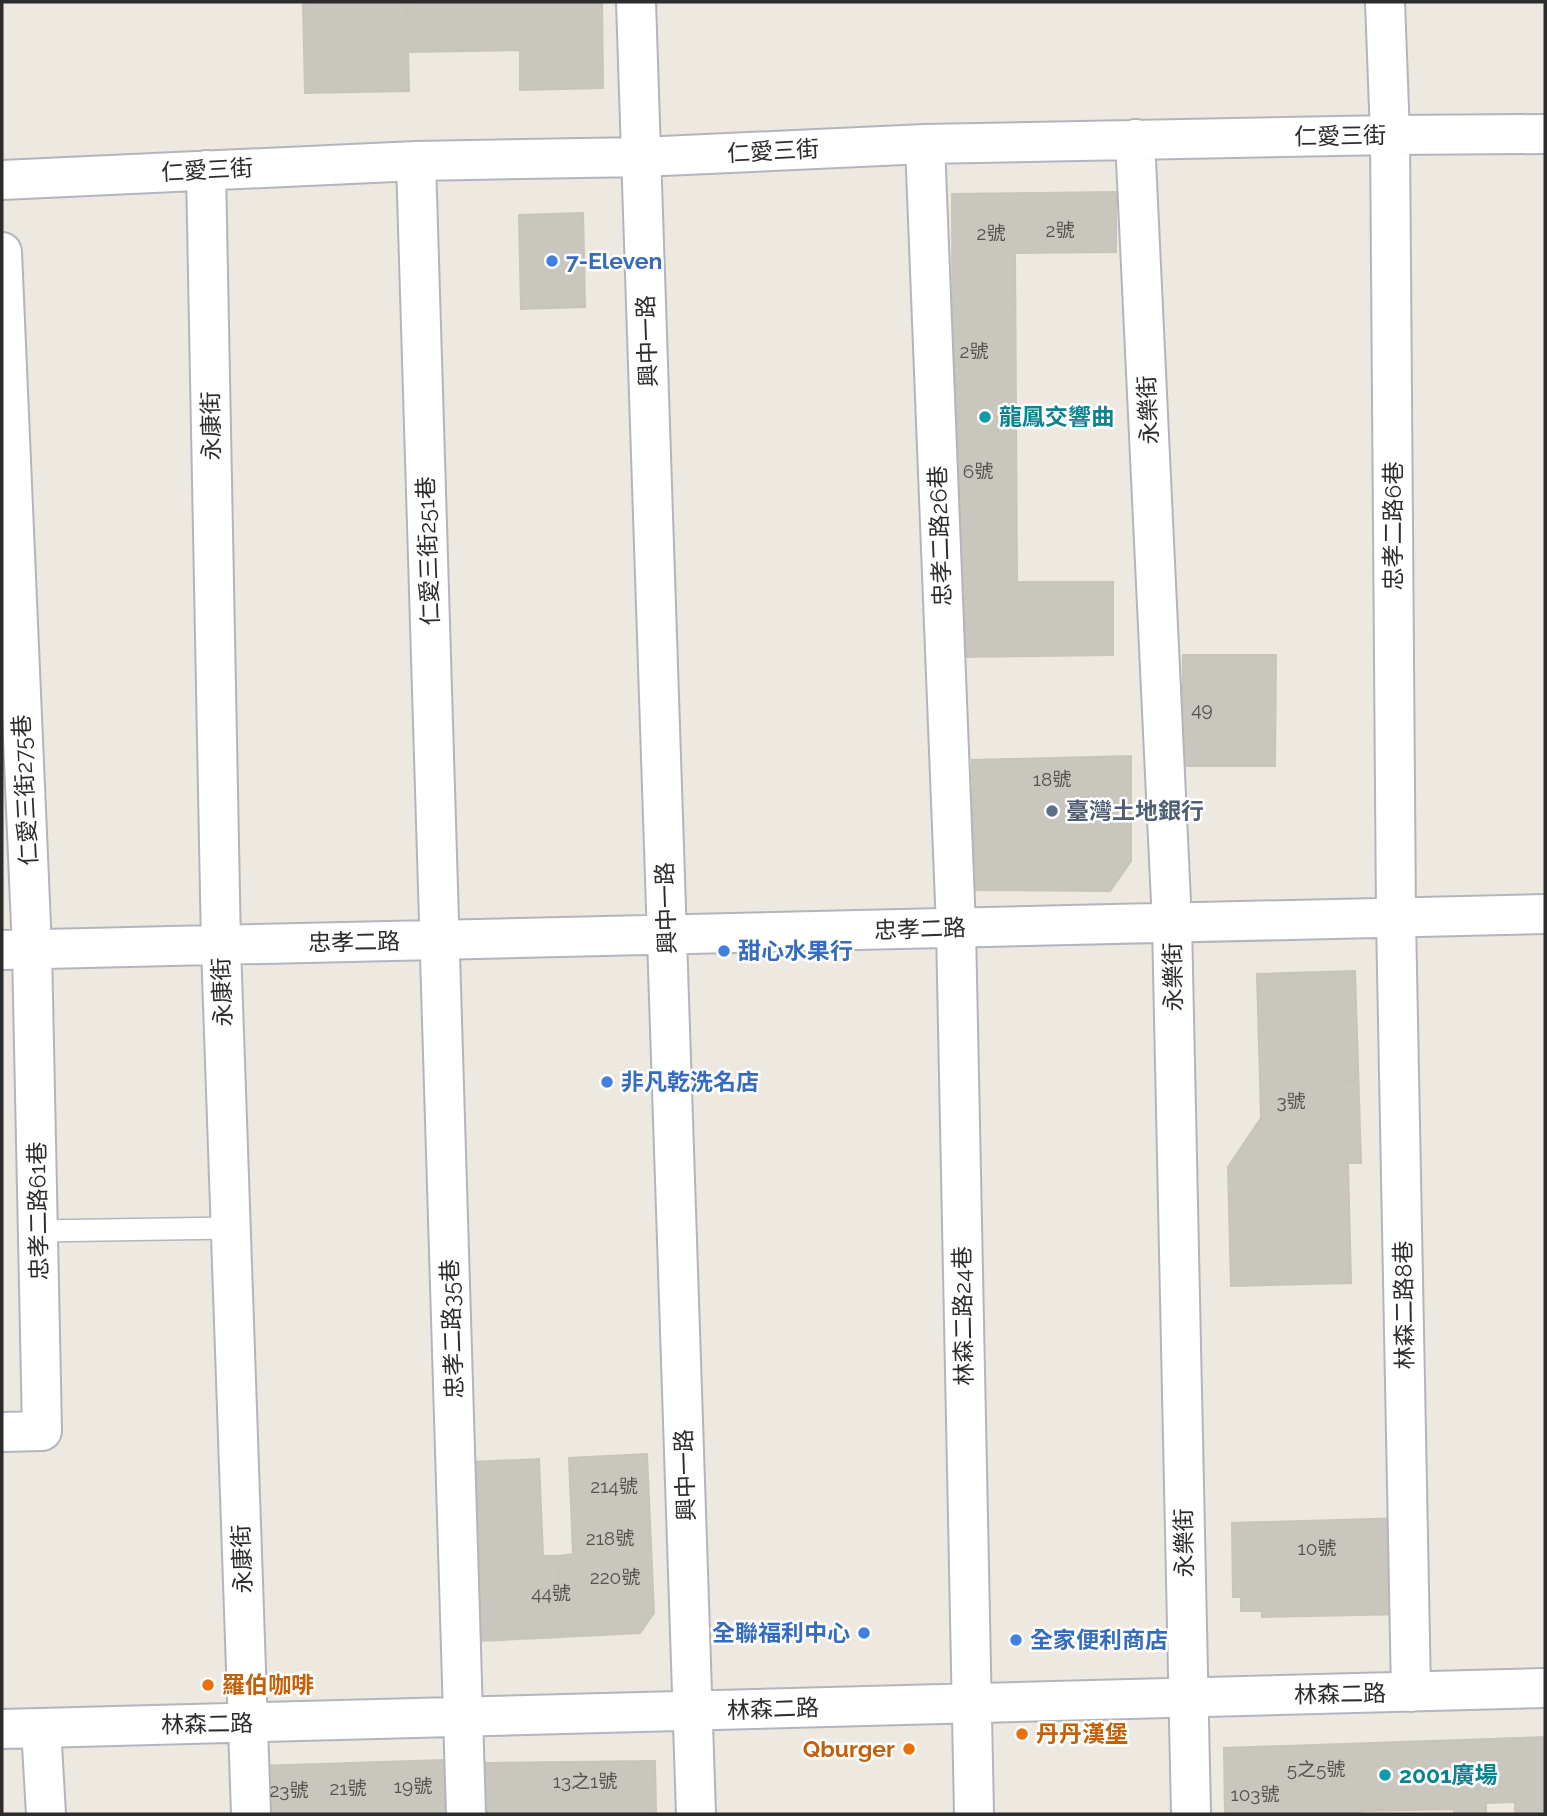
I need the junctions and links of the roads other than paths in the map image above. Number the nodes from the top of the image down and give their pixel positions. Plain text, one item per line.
1 (636, 2) edge
2 (1385, 2) edge
3 (1545, 134) edge
4 (1390, 135) junction
5 (1135, 139) junction
6 (925, 144) junction
7 (641, 157) junction
8 (416, 161) junction
9 (206, 170) junction
10 (2, 180) edge
11 (2, 252) edge
12 (1545, 915) edge
13 (1396, 918) junction
14 (1172, 923) junction
15 (956, 928) junction
16 (667, 934) junction
17 (441, 940) junction
18 (221, 946) junction
19 (17, 950) edge
20 (230, 1228) junction
21 (38, 1231) junction
22 (2, 1432) edge
23 (1545, 1688) edge
24 (1411, 1692) junction
25 (1187, 1698) junction
26 (970, 1703) junction
27 (693, 1711) junction
28 (464, 1717) junction
29 (248, 1723) junction
30 (41, 1728) junction
31 (2, 1729) edge
32 (46, 1814) edge
33 (251, 1814) edge
34 (466, 1814) edge
35 (696, 1814) edge
36 (974, 1814) edge
37 (1191, 1814) edge

1 - 7 street, 興中一路
2 - 4 street, 忠孝二路6巷
3 - 4 street, 仁愛三街
4 - 5 street, 仁愛三街
4 - 13 street, 忠孝二路6巷
5 - 6 street, 仁愛三街
5 - 14 street, 永樂街
6 - 7 street, 仁愛三街
6 - 15 street, 忠孝二路26巷
7 - 8 street, 仁愛三街
7 - 16 street, 興中一路
8 - 9 street, 仁愛三街
8 - 17 street, 仁愛三街251巷
9 - 10 street, 仁愛三街
9 - 18 street, 永康街
11 - 19 street, 仁愛三街275巷
12 - 13 street, 忠孝二路
13 - 14 street, 忠孝二路
13 - 24 street, 林森二路8巷
14 - 15 street, 忠孝二路
14 - 25 street, 永樂街
15 - 16 street, 忠孝二路
15 - 26 street, 林森二路24巷
16 - 17 street, 忠孝二路
16 - 27 street, 興中一路
17 - 18 street, 忠孝二路
17 - 28 street, 忠孝二路35巷
18 - 19 street, 忠孝二路
18 - 20 street, 永康街
19 - 21 street, 忠孝二路61巷
20 - 21 lane
20 - 29 street, 永康街
21 - 22 street, 忠孝二路61巷
23 - 24 street, 林森二路
24 - 25 street, 林森二路
25 - 26 street, 林森二路
25 - 37 street, 永樂街
26 - 27 street, 林森二路
26 - 36 street, 林森二路24巷
27 - 28 street, 林森二路
27 - 35 street, 興中一路
28 - 29 street, 林森二路
28 - 34 street, 忠孝二路35巷
29 - 30 street, 林森二路
29 - 33 street, 永康街
30 - 31 street, 林森二路
30 - 32 street

